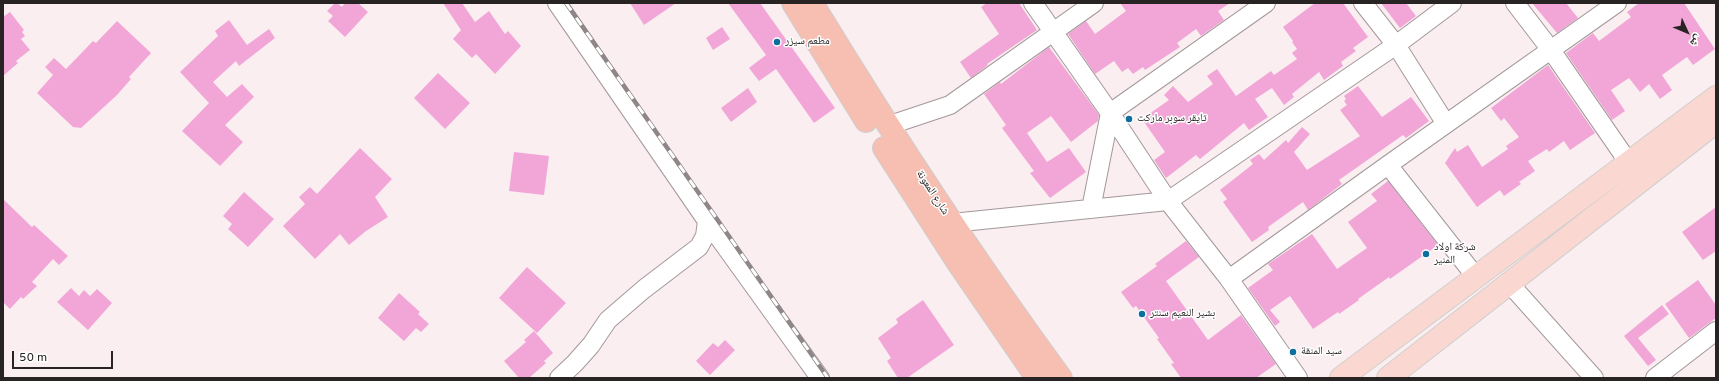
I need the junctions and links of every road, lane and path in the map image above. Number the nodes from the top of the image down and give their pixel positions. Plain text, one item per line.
1 (557, 3) edge
2 (793, 3) edge
3 (812, 3) edge
4 (1033, 3) edge
5 (1094, 3) edge
6 (1266, 3) edge
7 (1363, 3) edge
8 (1452, 3) edge
9 (1515, 3) edge
10 (1617, 3) edge
11 (1052, 33) junction
12 (1396, 45) junction
13 (1551, 50) junction
14 (1716, 97) edge
15 (1110, 113) junction
16 (1716, 122) edge
17 (1446, 124) junction
18 (888, 126) junction
19 (1629, 163) junction
20 (1388, 165) junction
21 (1168, 201) junction
22 (1091, 209) junction
23 (707, 220) junction
24 (952, 223) junction
25 (1476, 277) junction
26 (1230, 279) junction
27 (1509, 283) junction
28 (1716, 331) edge
29 (1042, 352) junction
30 (559, 378) edge
31 (820, 378) edge
32 (1037, 378) edge
33 (1061, 378) edge
34 (1078, 378) edge
35 (1298, 378) edge
36 (1341, 378) edge
37 (1388, 378) edge
38 (1594, 378) edge
39 (1655, 378) edge

1 - 23 street
2 - 32 highway, شارع المعونة
3 - 18 highway, شارع المعونة
4 - 11 street
5 - 11 street
6 - 15 street
7 - 12 street
8 - 12 street
9 - 13 street
10 - 13 street
11 - 15 street
11 - 18 street
12 - 17 street
12 - 21 street
13 - 17 street
13 - 19 street
14 - 19 main road
15 - 21 street
15 - 22 street
16 - 27 main road
17 - 20 street
18 - 24 highway, شارع المعونة
19 - 25 main road
20 - 25 street
20 - 26 street
21 - 22 street
21 - 26 street
22 - 24 street
23 - 30 street
23 - 31 street
24 - 29 highway, شارع المعونة
25 - 36 main road
26 - 35 street
27 - 37 main road
27 - 38 street
28 - 39 street
29 - 33 highway, شارع المعونة
29 - 34 highway

